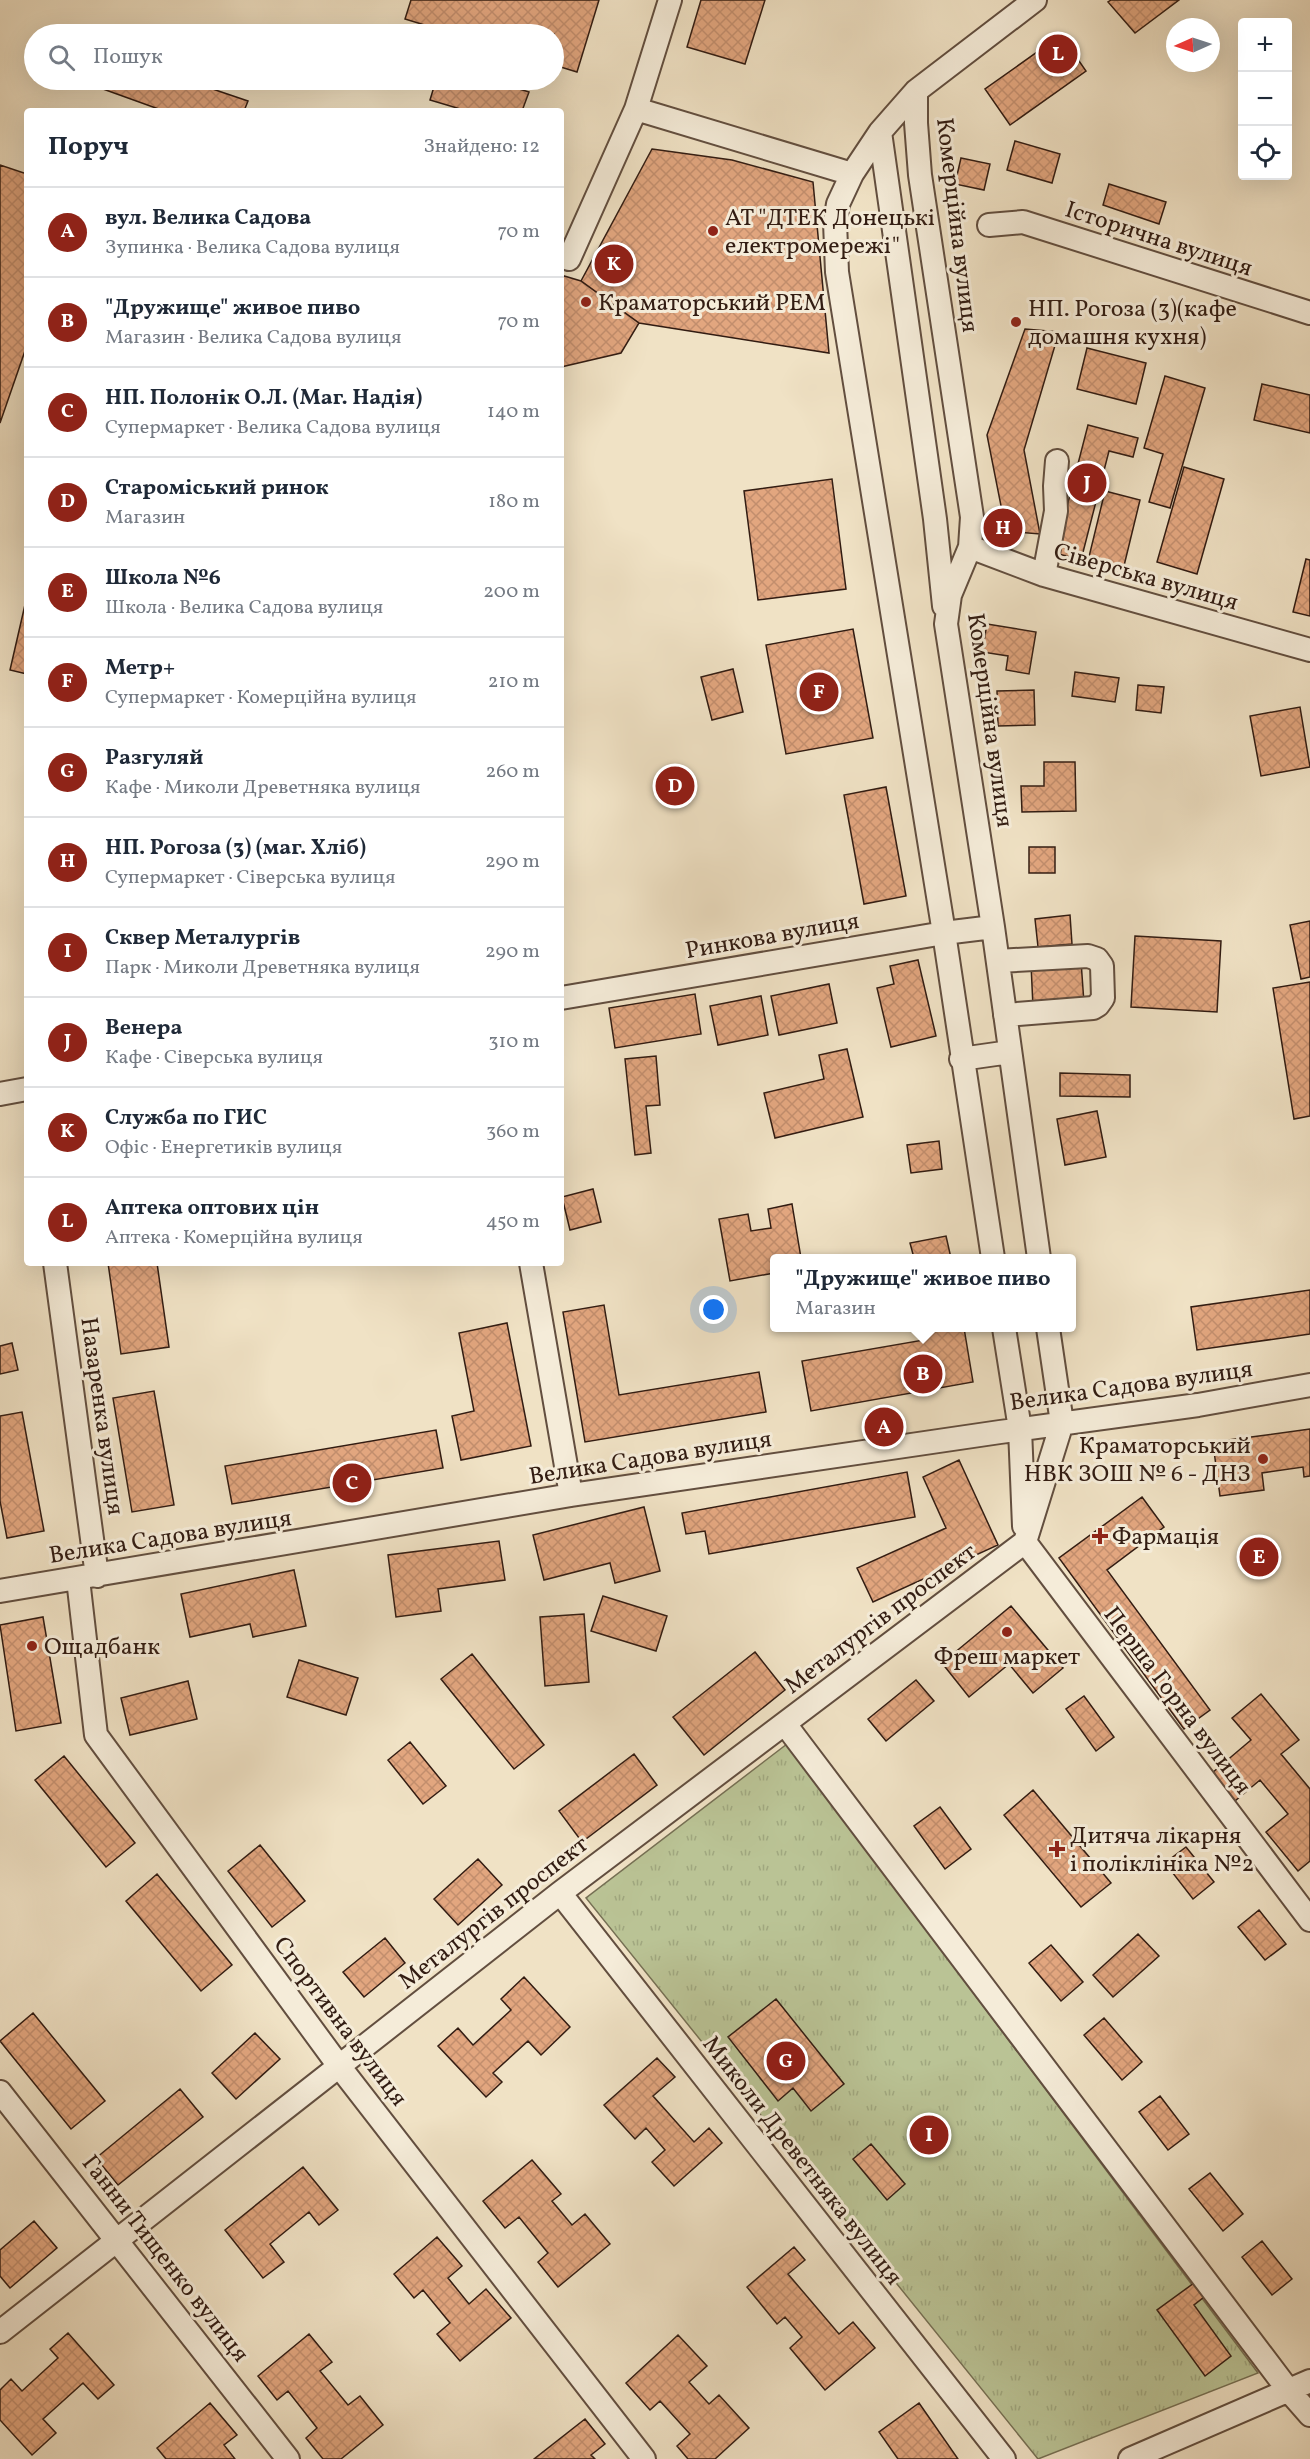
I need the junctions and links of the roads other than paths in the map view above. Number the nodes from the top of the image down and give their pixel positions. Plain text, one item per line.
1 (670, 0) edge
2 (1035, 0) edge
3 (916, 92) junction
4 (636, 109) junction
5 (880, 132) junction
6 (852, 174) junction
7 (990, 225) dead end
8 (564, 257) edge
9 (1310, 313) edge
10 (1057, 461) dead end
11 (970, 546) junction
12 (1044, 575) junction
13 (946, 624) junction
14 (1310, 650) edge
15 (993, 927) junction
16 (944, 933) junction
17 (998, 961) junction
18 (564, 997) edge
19 (1005, 1015) junction
20 (1010, 1052) junction
21 (961, 1059) junction
22 (24, 1090) edge
23 (0, 1094) edge
24 (992, 1254) edge
25 (1038, 1254) edge
26 (55, 1266) edge
27 (532, 1266) edge
28 (1005, 1332) edge
29 (1049, 1332) edge
30 (1310, 1385) edge
31 (1062, 1424) junction
32 (1020, 1429) junction
33 (571, 1496) junction
34 (1025, 1542) junction
35 (88, 1577) junction
36 (0, 1591) edge
37 (785, 1724) junction
38 (560, 1893) junction
39 (1310, 1920) edge
40 (339, 2066) junction
41 (0, 2092) edge
42 (118, 2240) junction
43 (0, 2332) edge
44 (1310, 2381) edge
45 (1289, 2391) junction
46 (1310, 2415) edge
47 (288, 2459) edge
48 (644, 2459) edge
49 (1004, 2459) edge
50 (1130, 2459) edge

1 - 4 street
2 - 3 street, Комерційна вулиця
3 - 5 street
3 - 11 street, Комерційна вулиця
4 - 6 street
4 - 8 street
5 - 6 street
5 - 13 street
6 - 16 street
7 - 9 street, Історична вулиця
10 - 12 street
11 - 12 street, Сіверська вулиця
11 - 13 street, Комерційна вулиця
12 - 14 street, Сіверська вулиця
13 - 15 street, Комерційна вулиця
15 - 16 street, Ринкова вулиця
15 - 17 street, Комерційна вулиця
16 - 18 street, Ринкова вулиця
16 - 21 street
17 - 19 street, Комерційна вулиця
17 - 19 street
19 - 20 street, Комерційна вулиця
20 - 21 street
20 - 25 street, Комерційна вулиця
21 - 24 street
22 - 23 street
26 - 35 street, Назаренка вулиця
27 - 33 street
28 - 32 street
29 - 31 street
30 - 31 street, Велика Садова вулиця
31 - 32 street, Велика Садова вулиця
31 - 34 street
32 - 33 street, Велика Садова вулиця
32 - 34 street
33 - 35 street, Велика Садова вулиця
34 - 37 street, Металургів проспект
34 - 39 street, Перша Горна вулиця
35 - 36 street, Велика Садова вулиця
35 - 40 street, Спортивна вулиця
37 - 38 street, Металургів проспект
37 - 45 street
38 - 40 street, Металургів проспект
38 - 49 street, Миколи Древетняка вулиця
40 - 42 street, Металургів проспект
40 - 48 street, Спортивна вулиця
41 - 42 street, Ганни Тищенко вулиця
42 - 43 street, Металургів проспект
42 - 47 street, Ганни Тищенко вулиця
44 - 45 street
45 - 46 street
45 - 50 street

